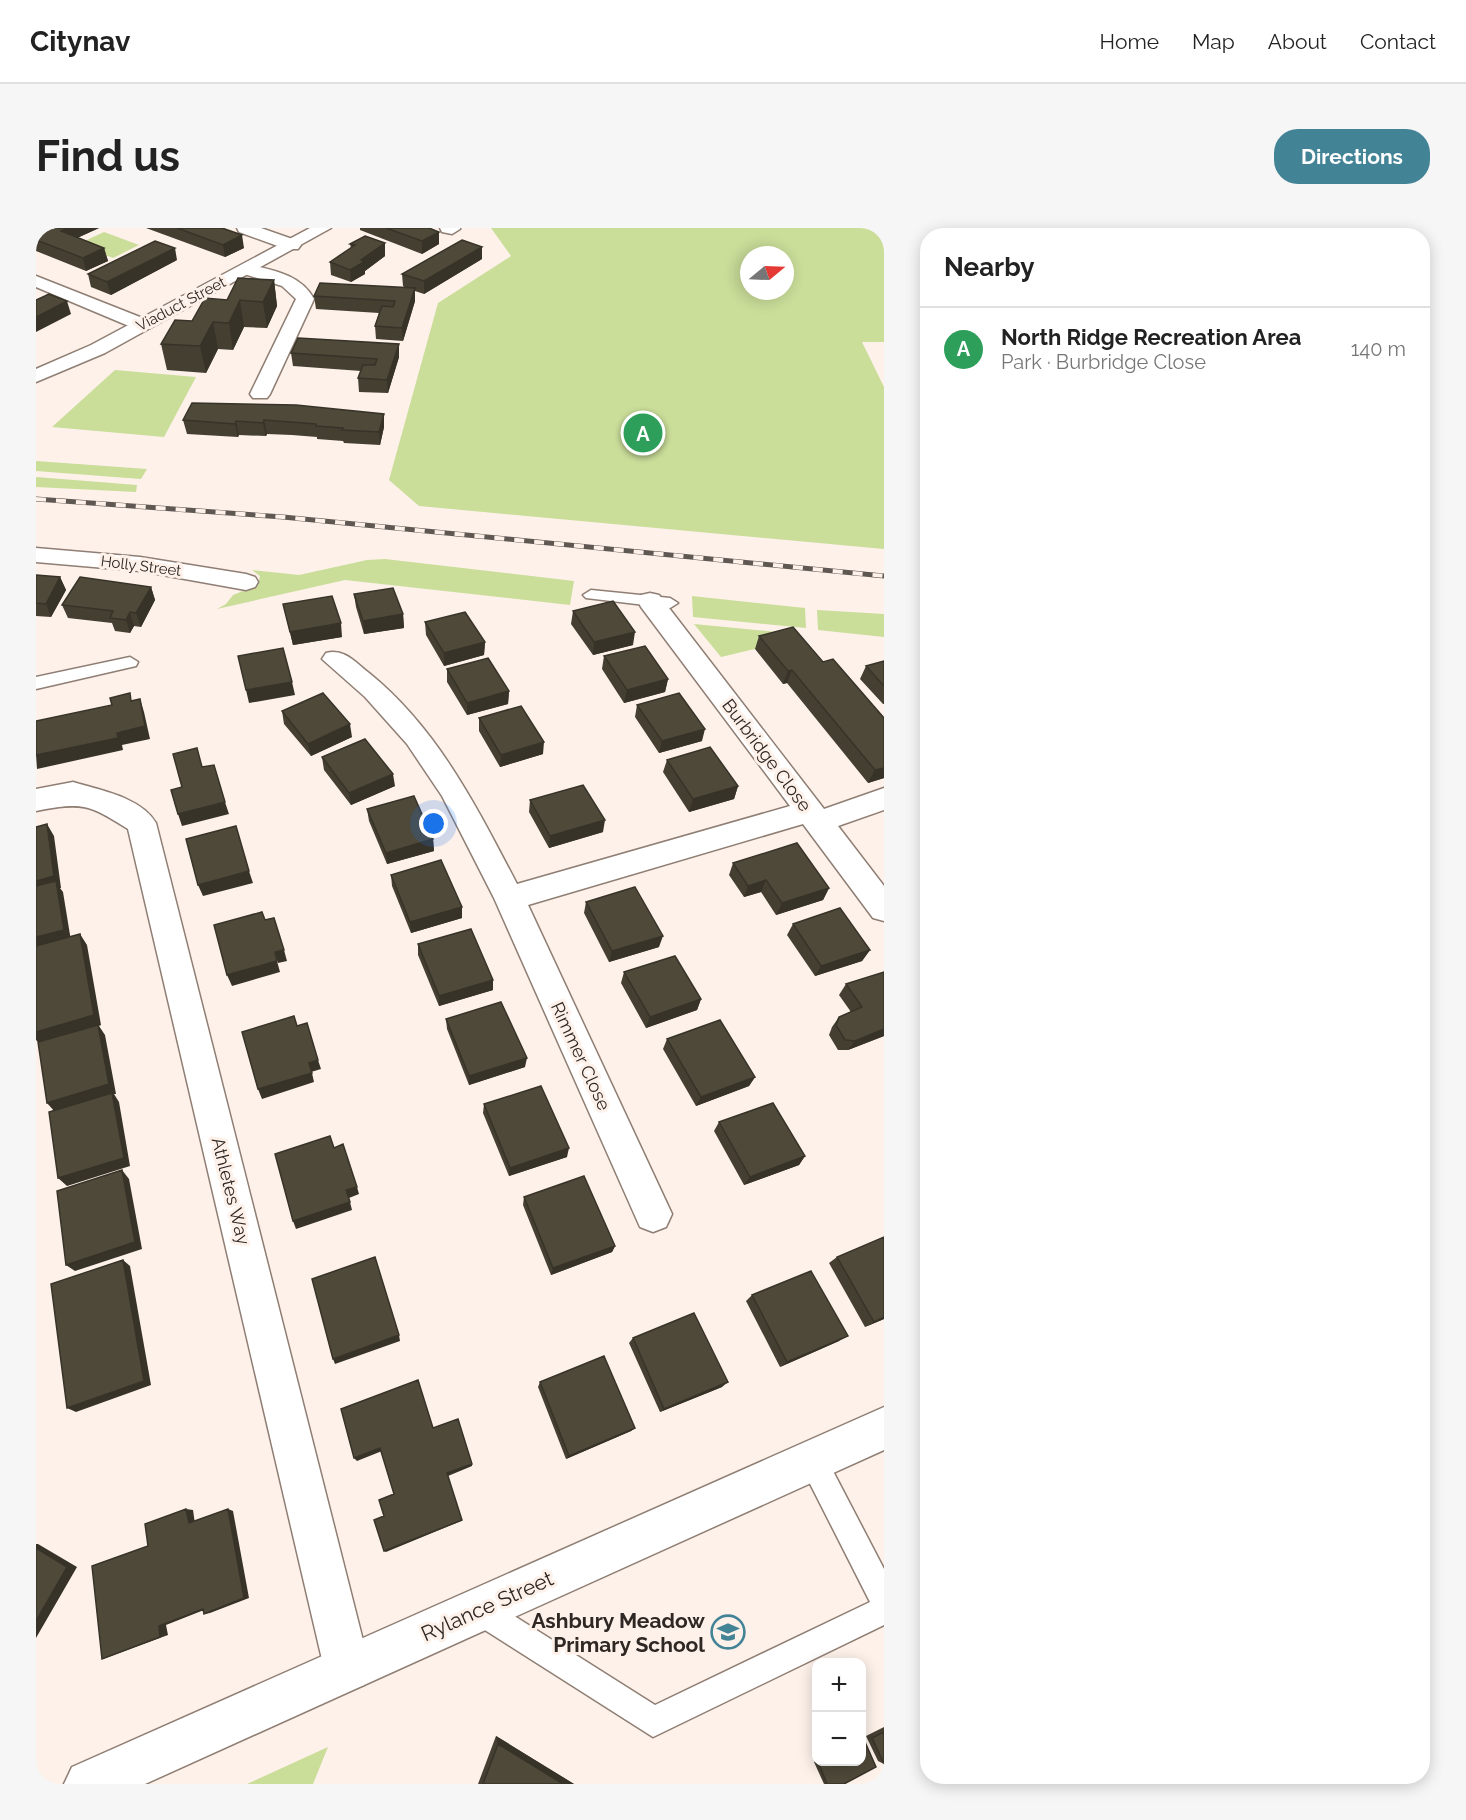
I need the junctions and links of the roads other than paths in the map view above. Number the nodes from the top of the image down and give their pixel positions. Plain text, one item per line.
1 (245, 228) edge
2 (323, 228) edge
3 (292, 245) junction
4 (247, 269) junction
5 (36, 281) edge
6 (143, 325) junction
7 (36, 376) edge
8 (260, 394) dead end
9 (36, 555) edge
10 (246, 582) dead end
11 (591, 595) dead end
12 (660, 602) joint
13 (335, 659) dead end
14 (130, 662) dead end
15 (36, 683) edge
16 (36, 800) edge
17 (884, 800) edge
18 (813, 816) junction
19 (509, 898) junction
20 (884, 909) edge
21 (653, 1214) dead end
22 (884, 1428) edge
23 (812, 1460) junction
24 (884, 1599) edge
25 (479, 1610) junction
26 (884, 1610) edge
27 (347, 1668) junction
28 (89, 1784) edge

1 - 3 street
2 - 3 street, Viaduct Street
3 - 4 street, Viaduct Street
4 - 6 street, Viaduct Street
4 - 8 street
5 - 6 street
6 - 7 street, Viaduct Street
9 - 10 street, Holly Street
11 - 12 lane
12 - 18 street, Burbridge Close
13 - 19 street, Rimmer Close
14 - 15 lane
16 - 27 street, Athletes Way
17 - 18 street
18 - 19 street
18 - 20 street, Burbridge Close
19 - 21 street, Rimmer Close
22 - 23 street, Rylance Street
23 - 24 lane
23 - 25 street, Rylance Street
25 - 26 lane
25 - 27 street, Rylance Street
27 - 28 street, Rylance Street

